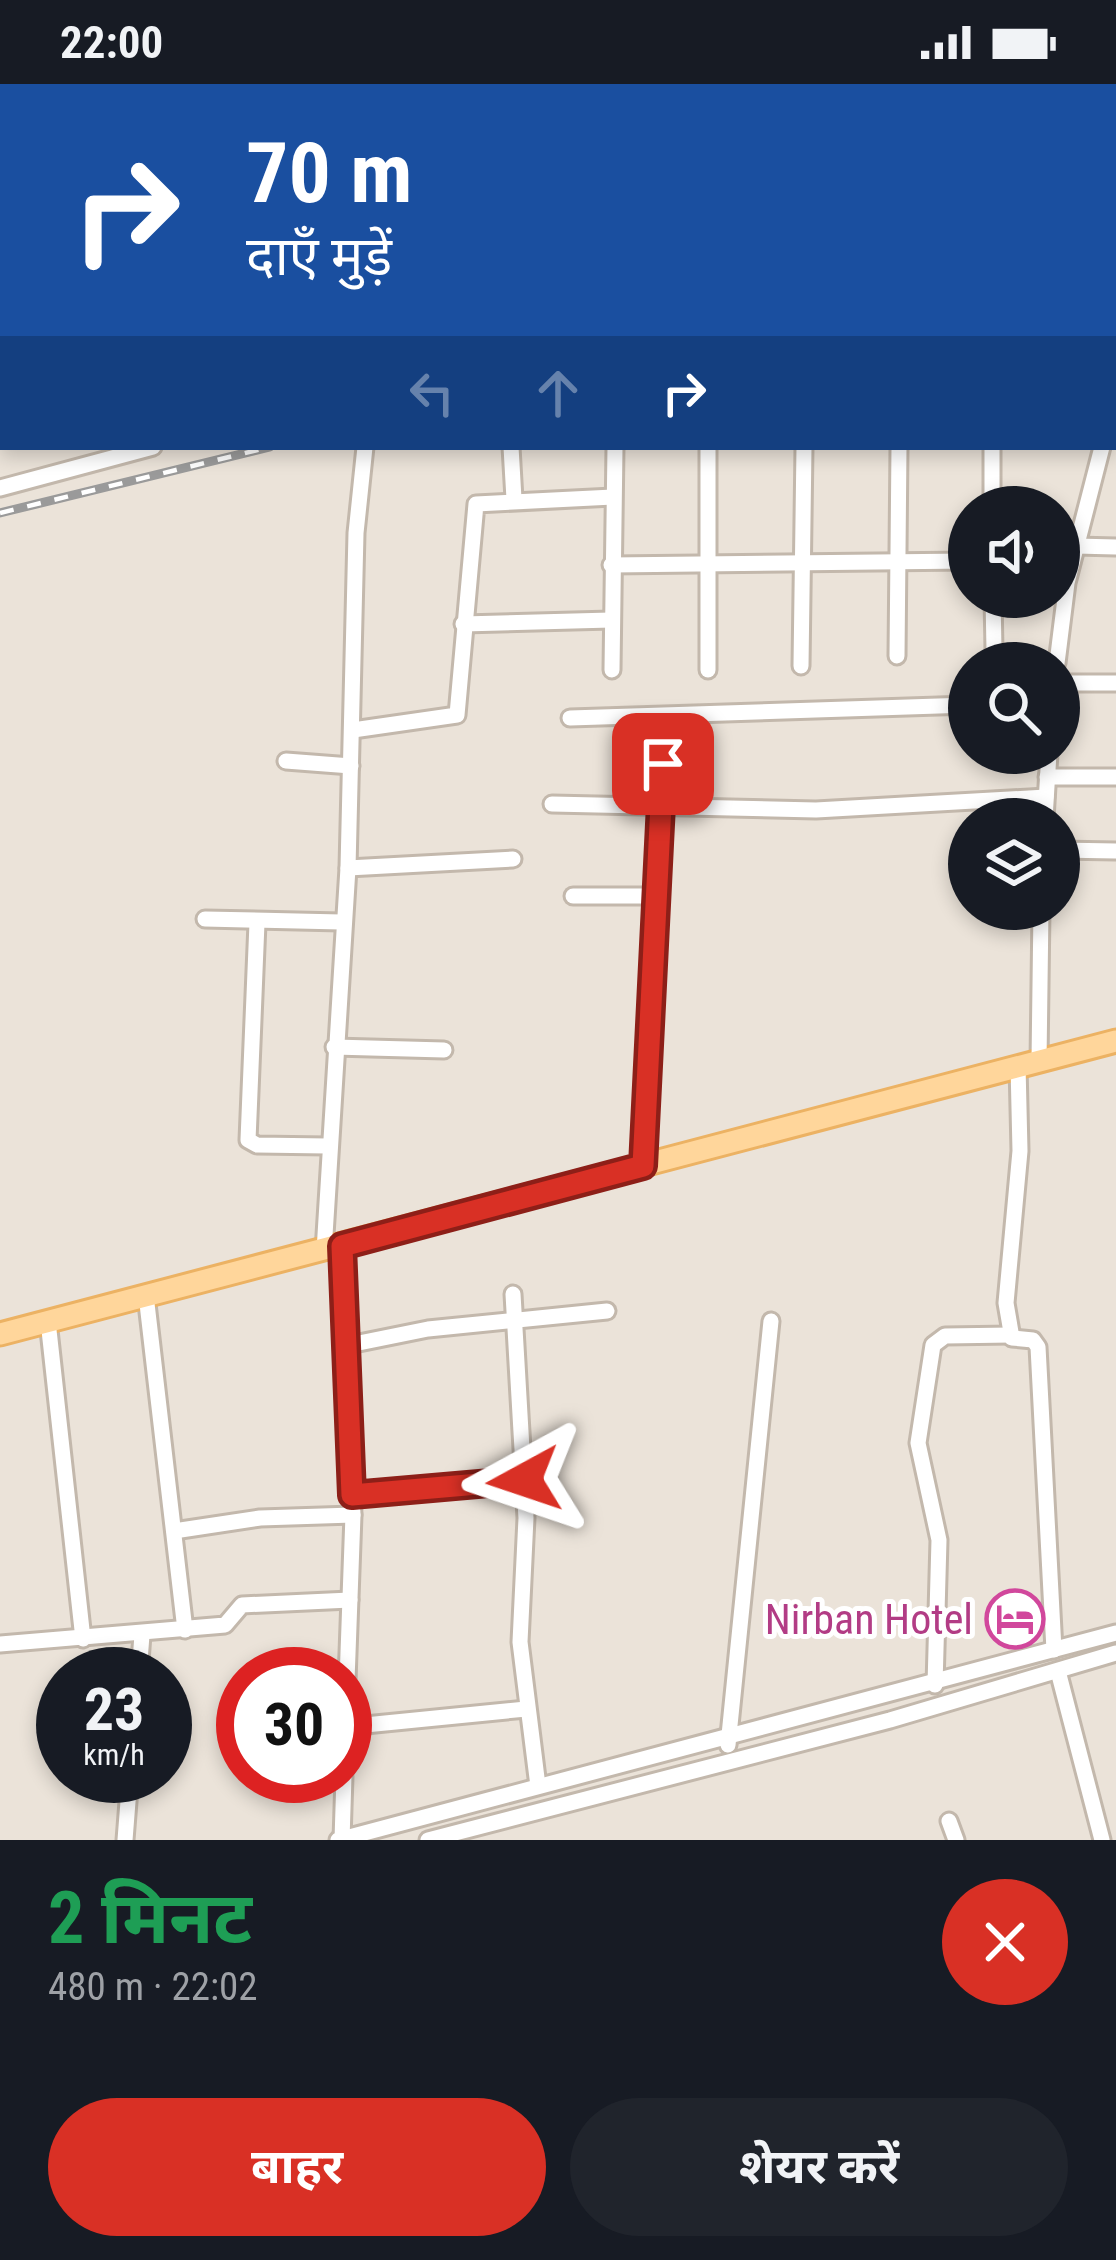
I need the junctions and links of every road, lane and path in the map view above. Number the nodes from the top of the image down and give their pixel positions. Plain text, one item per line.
1 (143, 450) edge
2 (365, 450) edge
3 (511, 450) edge
4 (615, 450) edge
5 (708, 450) edge
6 (804, 450) edge
7 (899, 450) edge
8 (992, 450) edge
9 (1101, 450) edge
10 (992, 486) edge
11 (0, 488) edge
12 (613, 497) junction
13 (514, 499) junction
14 (1080, 518) edge
15 (1116, 548) edge
16 (1080, 553) edge
17 (948, 562) edge
18 (898, 563) junction
19 (707, 564) junction
20 (802, 564) junction
21 (611, 565) junction
22 (611, 620) junction
23 (463, 624) junction
24 (897, 656) dead end
25 (801, 666) dead end
26 (612, 670) dead end
27 (708, 670) dead end
28 (1080, 683) edge
29 (1116, 683) edge
30 (948, 706) edge
31 (570, 718) dead end
32 (666, 719) junction
33 (353, 730) junction
34 (286, 760) dead end
35 (351, 766) junction
36 (1047, 774) edge
37 (1047, 777) junction
38 (1116, 777) edge
39 (1046, 797) joint
40 (552, 804) dead end
41 (661, 810) junction
42 (1080, 850) edge
43 (1116, 851) edge
44 (513, 859) dead end
45 (348, 868) junction
46 (572, 896) dead end
47 (656, 896) junction
48 (205, 919) dead end
49 (257, 922) junction
50 (341, 922) junction
51 (1039, 930) edge
52 (1116, 1041) edge
53 (334, 1047) junction
54 (445, 1050) dead end
55 (1028, 1063) junction
56 (327, 1146) junction
57 (643, 1166) junction
58 (333, 1249) junction
59 (513, 1294) dead end
60 (146, 1295) junction
61 (607, 1311) dead end
62 (48, 1321) junction
63 (514, 1321) junction
64 (771, 1321) dead end
65 (0, 1334) edge
66 (1011, 1335) junction
67 (344, 1346) junction
68 (524, 1480) junction
69 (352, 1495) junction
70 (353, 1515) junction
71 (174, 1531) junction
72 (350, 1600) junction
73 (185, 1630) junction
74 (1116, 1633) edge
75 (142, 1635) junction
76 (83, 1639) junction
77 (0, 1644) edge
78 (141, 1647) edge
79 (348, 1647) edge
80 (1054, 1650) junction
81 (1116, 1654) edge
82 (1058, 1672) junction
83 (935, 1685) junction
84 (526, 1709) junction
85 (372, 1724) edge
86 (729, 1738) junction
87 (727, 1760) junction
88 (538, 1786) junction
89 (128, 1803) edge
90 (343, 1803) edge
91 (949, 1822) dead end
92 (125, 1840) edge
93 (341, 1840) edge
94 (428, 1840) edge
95 (956, 1840) edge
96 (1102, 1840) edge

1 - 11 street
2 - 33 street
3 - 13 street
4 - 12 street
5 - 19 street
6 - 20 street
7 - 18 street
8 - 10 street
9 - 14 street
12 - 13 street
12 - 21 street
13 - 23 street
15 - 16 street
17 - 18 street
18 - 20 street
18 - 24 street
19 - 20 street
19 - 21 street
19 - 27 street
20 - 25 street
21 - 22 street
22 - 23 street
22 - 26 street
23 - 33 street
28 - 29 street
30 - 32 street
31 - 32 street
32 - 41 street
33 - 35 street
34 - 35 street
35 - 45 street
36 - 37 street
37 - 38 street
37 - 39 street
39 - 41 street
40 - 41 street
41 - 47 street
42 - 43 street
44 - 45 street
45 - 50 street
46 - 47 street
47 - 57 street
48 - 49 street
49 - 50 street
49 - 56 street
50 - 53 street
51 - 55 street
52 - 55 main road
53 - 54 street
53 - 56 street
55 - 57 main road
55 - 66 street
56 - 58 street
57 - 58 main road
58 - 60 main road
58 - 67 street
59 - 63 street
60 - 62 main road
60 - 71 street
61 - 63 street
62 - 65 main road
62 - 76 street
63 - 67 street
63 - 68 street
64 - 86 street
66 - 80 street
66 - 83 street
67 - 69 street
68 - 69 street
68 - 84 street
69 - 70 street
70 - 71 street
70 - 72 street
71 - 73 street
72 - 73 street
72 - 79 street
73 - 75 street
74 - 80 street
75 - 76 street
75 - 78 street
76 - 77 street
80 - 83 street
81 - 82 street
82 - 87 street
82 - 96 street
83 - 86 street
84 - 85 street
84 - 88 street
86 - 87 street
86 - 88 street
87 - 94 street
88 - 93 street
89 - 92 street
90 - 93 street
91 - 95 street

